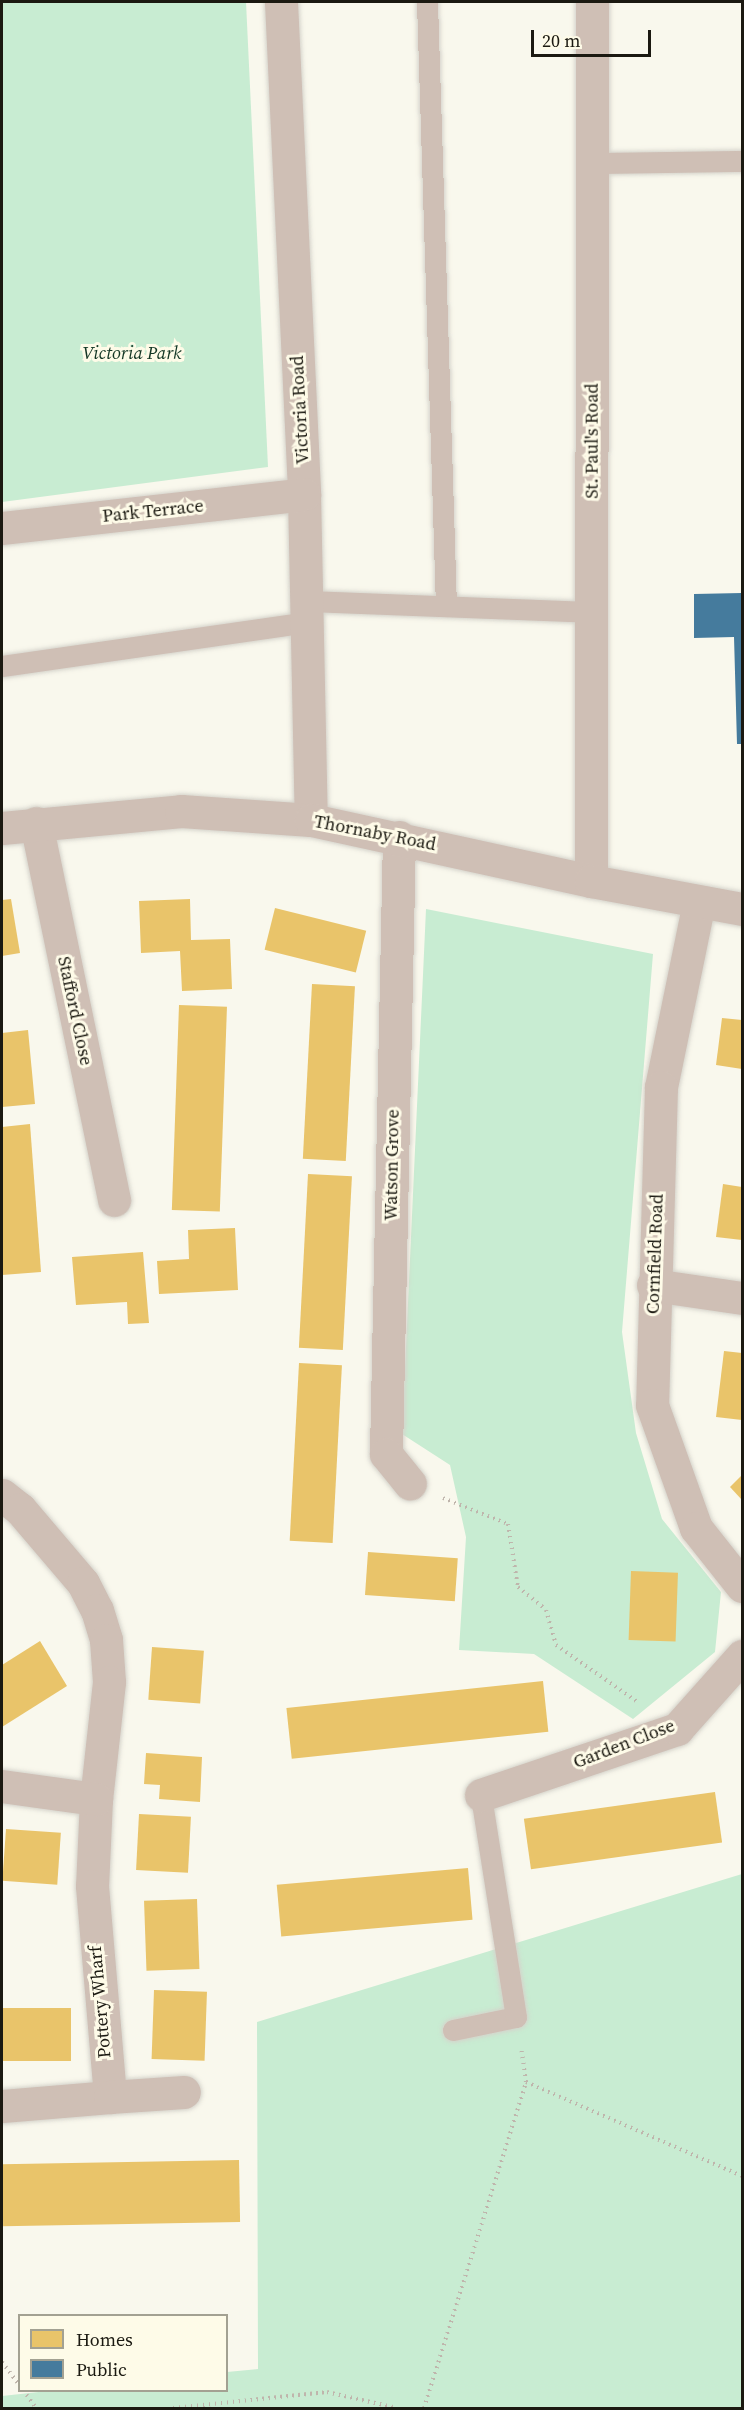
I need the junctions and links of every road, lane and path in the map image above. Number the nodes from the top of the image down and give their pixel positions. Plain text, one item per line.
1 (281, 2) edge
2 (427, 2) edge
3 (592, 2) edge
4 (742, 161) edge
5 (592, 164) junction
6 (304, 494) junction
7 (2, 528) edge
8 (446, 606) junction
9 (307, 611) junction
10 (592, 612) junction
11 (2, 666) edge
12 (311, 820) junction
13 (36, 823) junction
14 (2, 828) edge
15 (399, 837) junction
16 (591, 881) junction
17 (699, 902) junction
18 (742, 909) edge
19 (114, 1200) dead end
20 (653, 1285) junction
21 (742, 1298) edge
22 (410, 1484) joint
23 (2, 1495) edge
24 (742, 1586) edge
25 (742, 1656) edge
26 (677, 1729) junction
27 (2, 1786) edge
28 (482, 1795) joint
29 (96, 1798) junction
30 (516, 2017) junction
31 (453, 2030) dead end
32 (526, 2082) junction
33 (184, 2092) dead end
34 (110, 2097) junction
35 (2, 2106) edge
36 (742, 2175) edge
37 (2, 2362) edge
38 (18, 2383) edge
39 (24, 2392) edge
40 (36, 2409) edge
41 (173, 2409) edge
42 (398, 2409) edge
43 (424, 2409) edge

1 - 6 street, Victoria Road
2 - 8 lane
3 - 5 street, St. Paul's Road
4 - 5 lane
5 - 10 street, St. Paul's Road
6 - 7 street, Park Terrace
6 - 9 street, Victoria Road
8 - 9 lane
8 - 10 lane
9 - 11 lane
9 - 12 street, Victoria Road
10 - 16 street, St. Paul's Road
12 - 13 street, Thornaby Road
12 - 15 street, Thornaby Road
13 - 14 street, Thornaby Road
13 - 19 street, Stafford Close
15 - 16 street, Thornaby Road
15 - 22 street, Watson Grove
16 - 17 street, Thornaby Road
17 - 18 street, Thornaby Road
17 - 20 street, Cornfield Road
20 - 21 street
20 - 24 street, Cornfield Road
22 - 26 path
23 - 29 street, Pottery Wharf
25 - 26 street, Garden Close
26 - 28 street, Garden Close
27 - 29 street
28 - 30 lane
29 - 34 street, Pottery Wharf
30 - 31 lane
30 - 32 path
32 - 36 path
32 - 43 path
33 - 34 street
34 - 35 street
37 - 38 path
39 - 40 path
41 - 42 path

